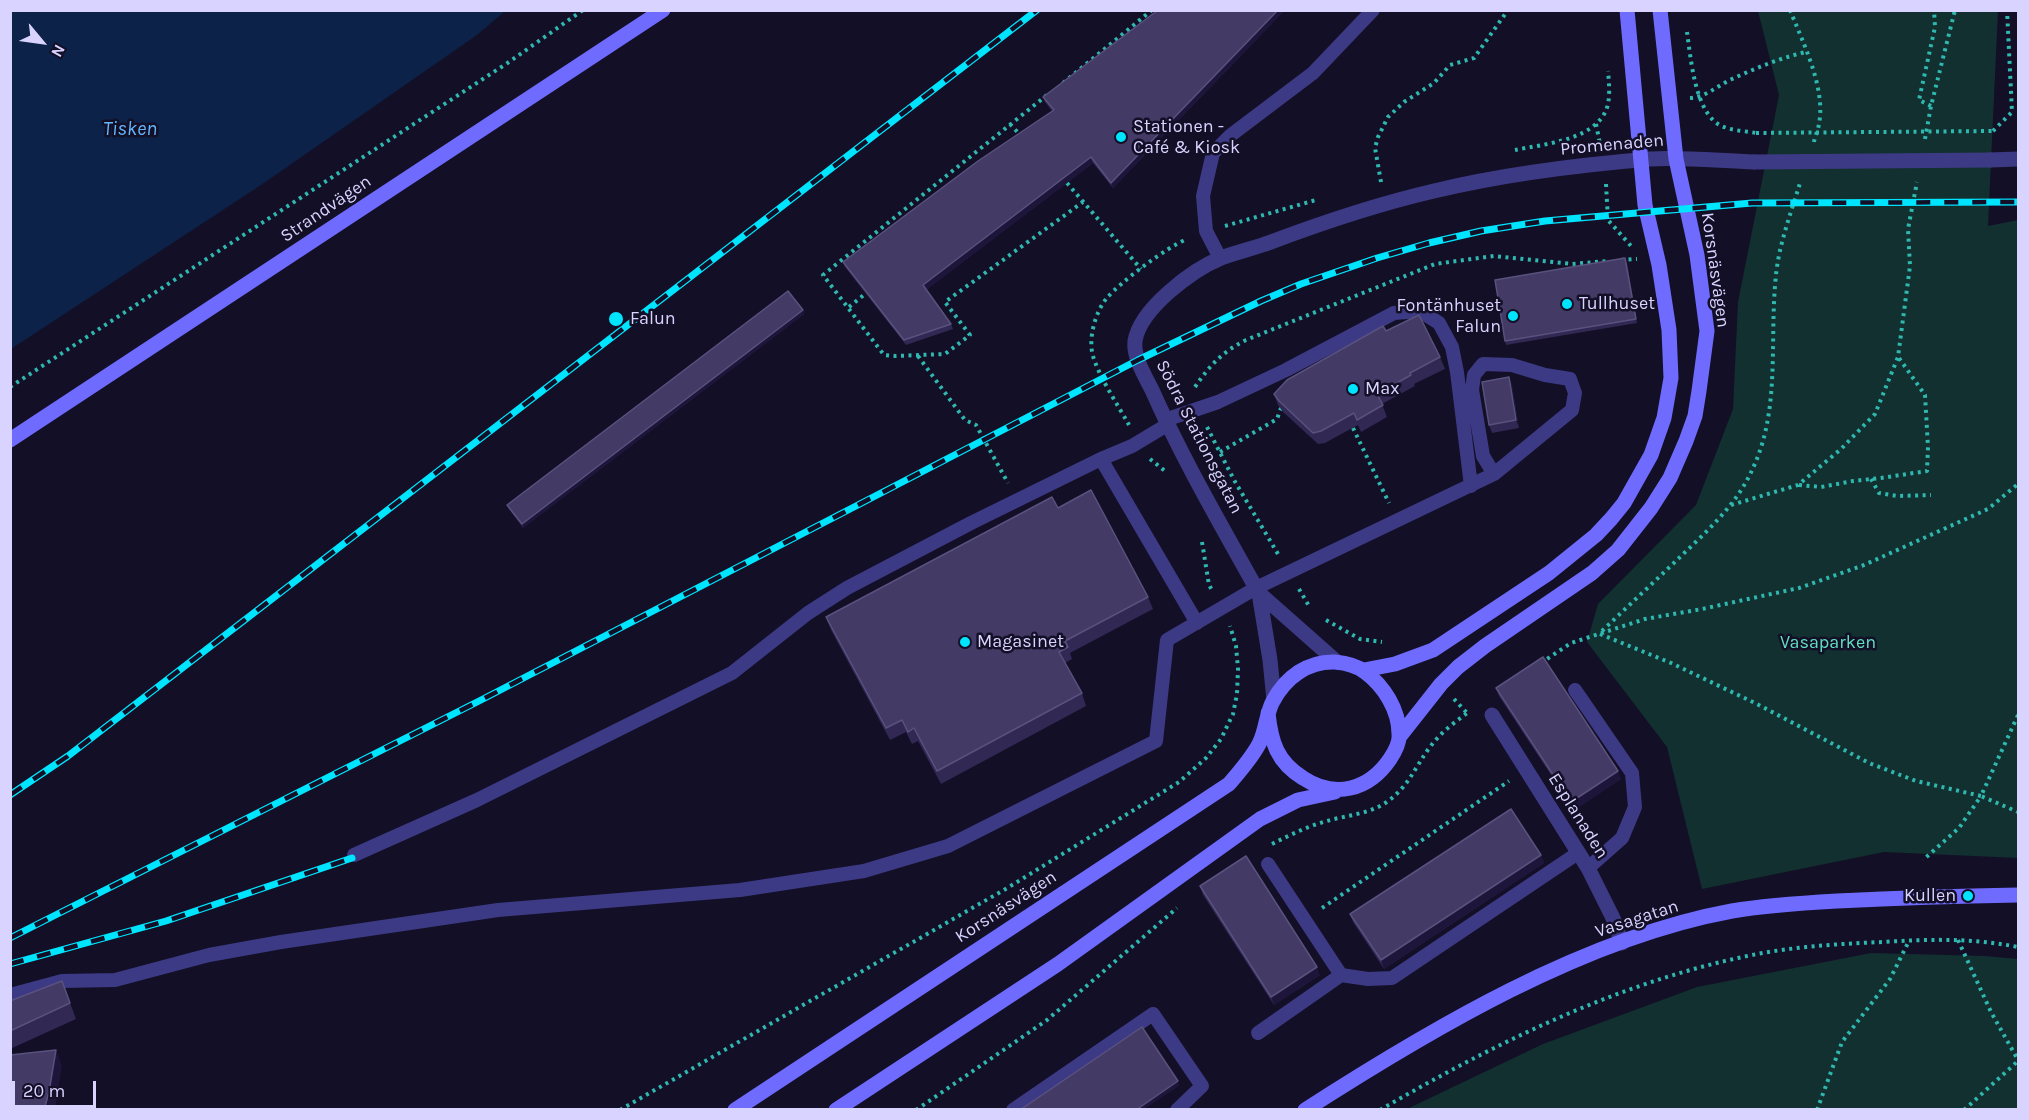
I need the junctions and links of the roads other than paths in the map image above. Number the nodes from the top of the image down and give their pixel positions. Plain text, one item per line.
1 (663, 10) edge
2 (1373, 10) edge
3 (1627, 10) edge
4 (1660, 10) edge
5 (1676, 159) junction
6 (2019, 159) edge
7 (1639, 160) junction
8 (1220, 258) junction
9 (1166, 423) junction
10 (10, 440) edge
11 (1101, 459) junction
12 (1494, 474) junction
13 (1471, 486) junction
14 (1258, 590) junction
15 (1197, 623) junction
16 (1337, 663) junction
17 (1364, 670) junction
18 (1575, 690) dead end
19 (1271, 706) junction
20 (1491, 715) dead end
21 (1400, 736) junction
22 (1340, 791) junction
23 (1578, 853) junction
24 (354, 855) dead end
25 (1269, 864) dead end
26 (1588, 868) junction
27 (2019, 895) edge
28 (1622, 943) junction
29 (1341, 975) junction
30 (10, 995) edge
31 (1258, 1033) dead end
32 (735, 1110) edge
33 (836, 1110) edge
34 (1013, 1110) edge
35 (1178, 1110) edge
36 (1305, 1110) edge

1 - 10 street, Strandvägen
2 - 8 lane
3 - 7 street
4 - 5 street, Korsnäsvägen
5 - 6 street, Promenaden, bridge
5 - 7 street, Promenaden
5 - 21 street, Korsnäsvägen
7 - 8 street, Promenaden
7 - 17 street
8 - 9 street, Södra Stationsgatan
9 - 11 lane
9 - 13 lane
9 - 14 street, Södra Stationsgatan
11 - 15 lane
11 - 24 lane
12 - 12 lane
12 - 13 lane
13 - 14 lane
14 - 15 lane
14 - 16 street, Södra Stationsgatan
14 - 19 street, Södra Stationsgatan
15 - 30 lane
16 - 17 street
16 - 19 street
17 - 21 street
18 - 26 lane
19 - 22 street
19 - 32 street, Korsnäsvägen
20 - 23 street, Esplanaden
21 - 22 street
22 - 33 street
23 - 26 street, Esplanaden
23 - 29 lane
25 - 29 lane
26 - 28 street, Esplanaden
27 - 28 street, Vasagatan
28 - 36 street, Vasagatan
29 - 31 lane
34 - 35 lane

